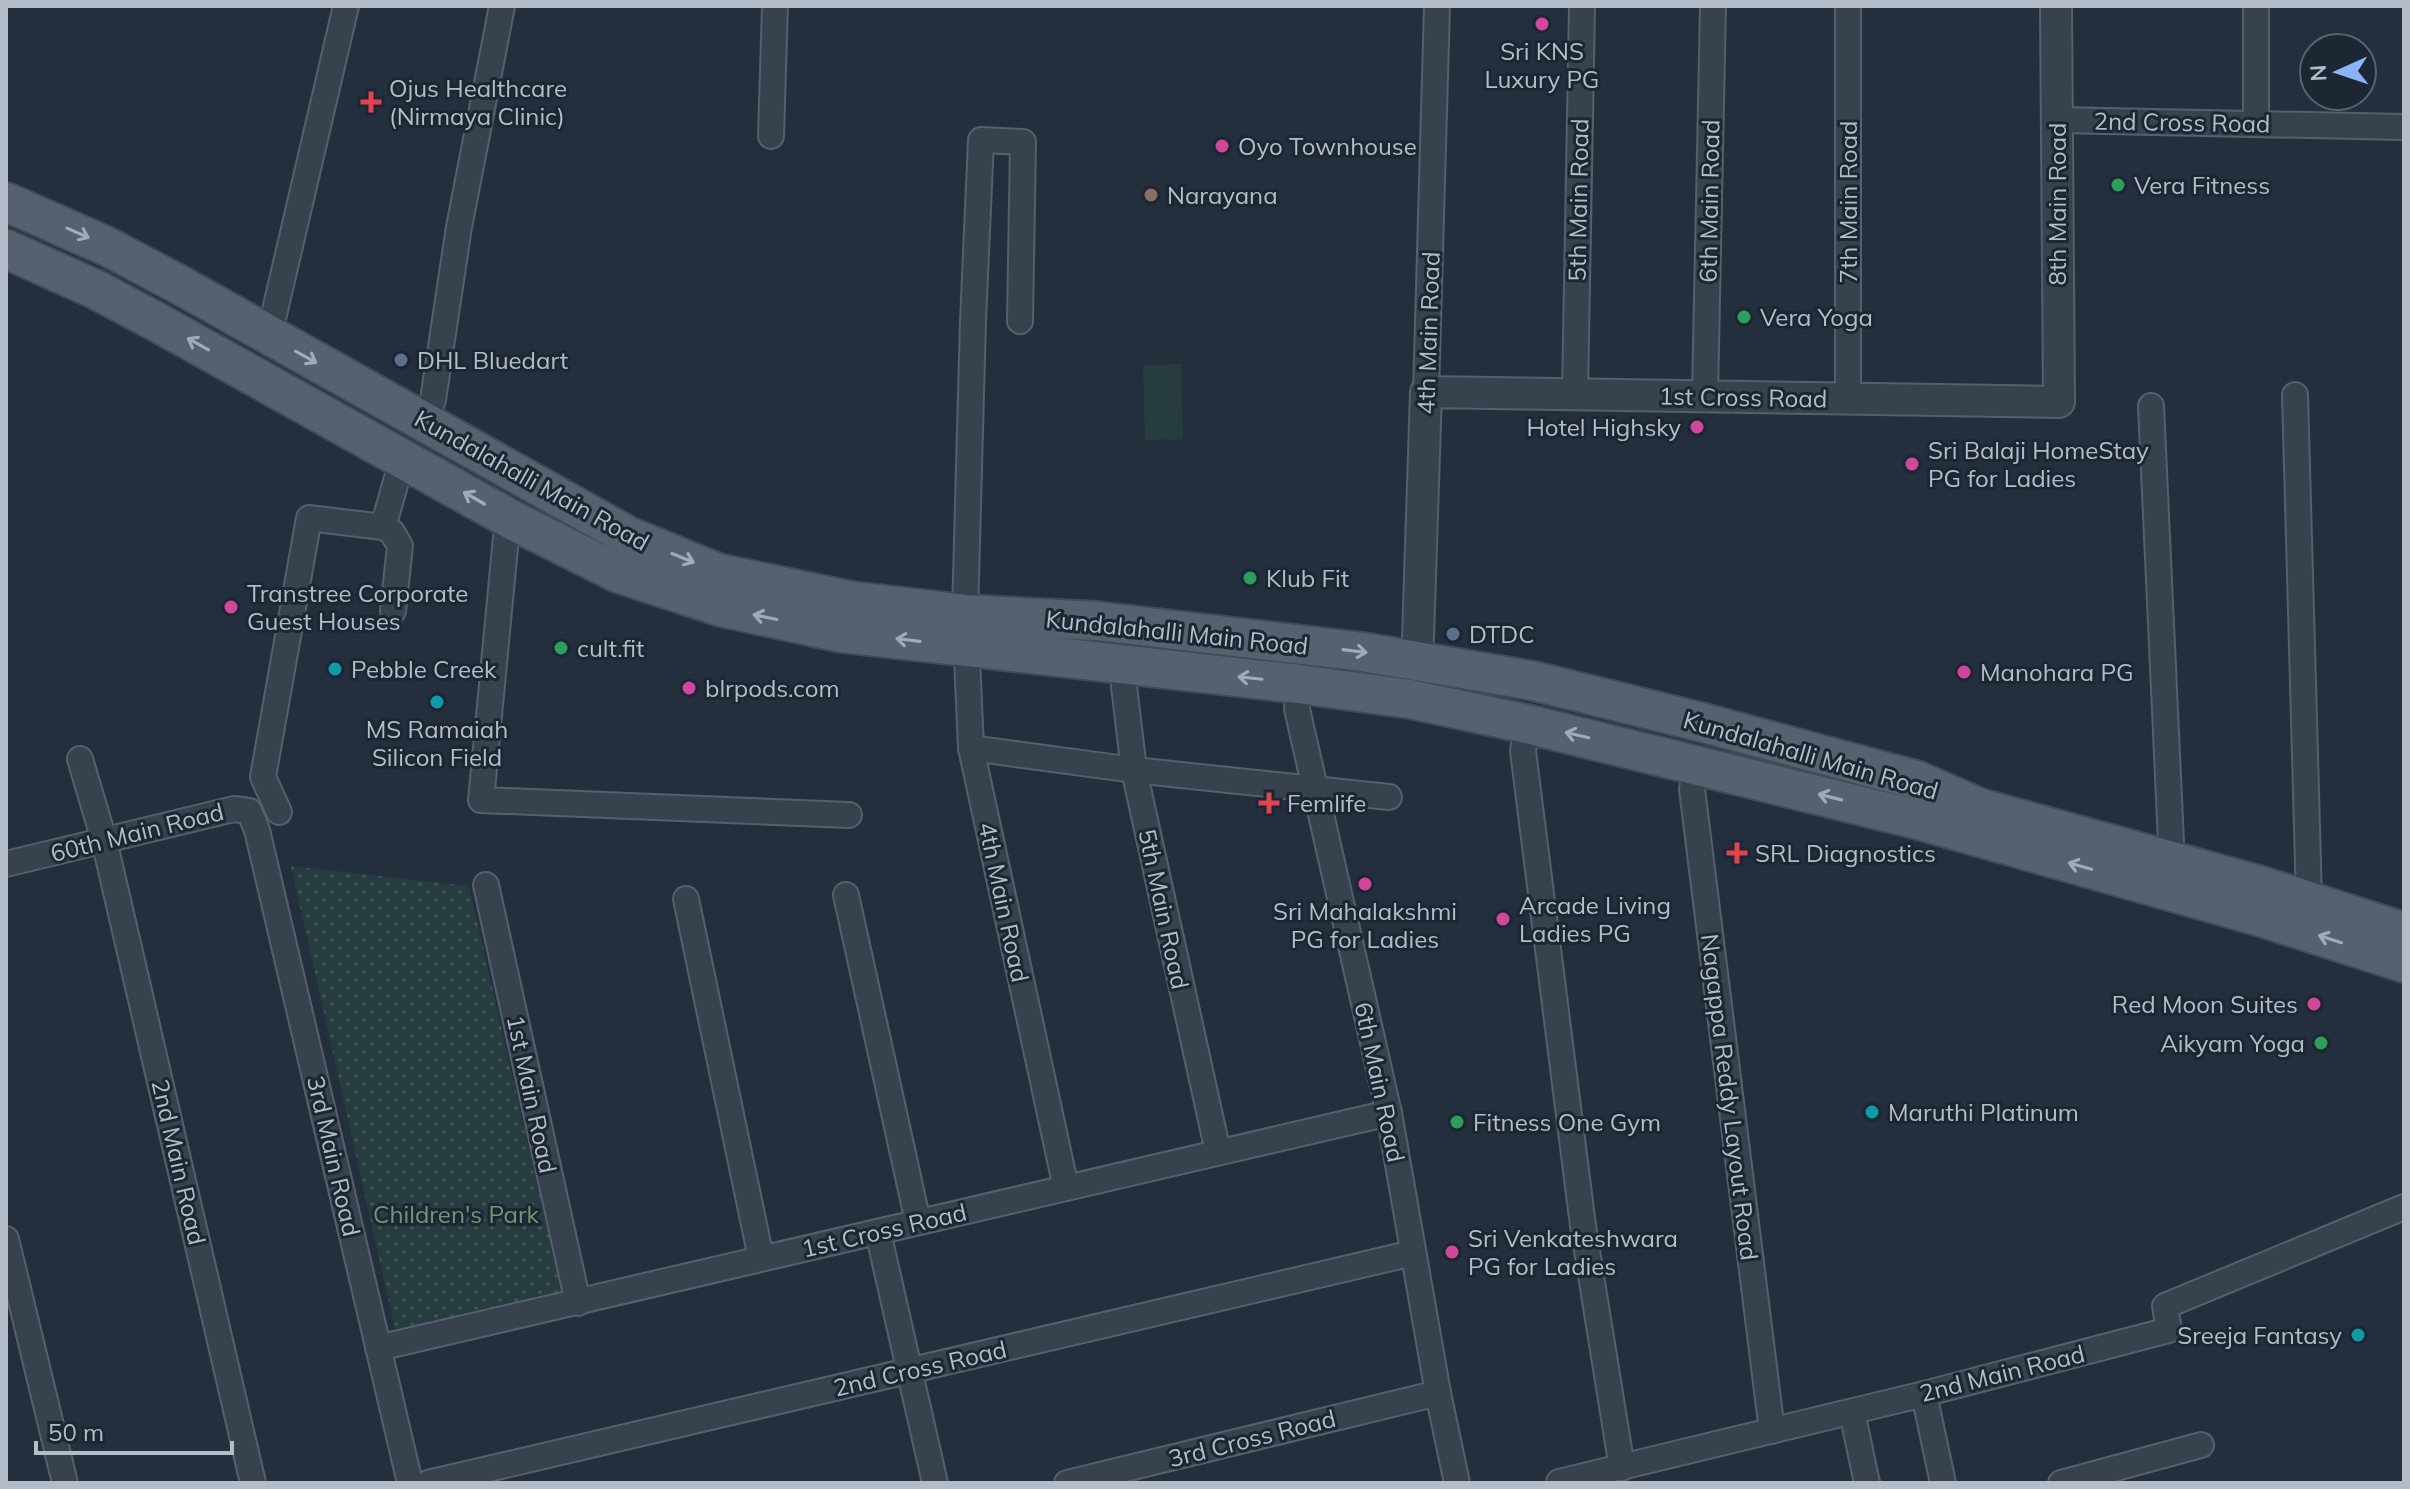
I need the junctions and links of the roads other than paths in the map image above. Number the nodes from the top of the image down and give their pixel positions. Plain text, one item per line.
1 (346, 6) edge
2 (502, 6) edge
3 (775, 6) edge
4 (1437, 6) edge
5 (1582, 6) edge
6 (1713, 6) edge
7 (1848, 6) edge
8 (2056, 6) edge
9 (2256, 6) edge
10 (2057, 120) junction
11 (2256, 124) junction
12 (2404, 127) edge
13 (771, 136) dead end
14 (6, 202) edge
15 (6, 249) edge
16 (1020, 321) dead end
17 (269, 336) junction
18 (1426, 392) junction
19 (1575, 394) junction
20 (1705, 395) junction
21 (2295, 395) dead end
22 (1848, 399) junction
23 (2059, 402) joint
24 (2151, 406) dead end
25 (424, 421) junction
26 (403, 457) junction
27 (512, 520) junction
28 (383, 527) junction
29 (393, 611) dead end
30 (965, 630) junction
31 (1415, 659) junction
32 (1125, 664) junction
33 (1299, 684) junction
34 (1527, 724) junction
35 (971, 748) junction
36 (80, 759) dead end
37 (1697, 764) junction
38 (1134, 770) junction
39 (1316, 790) junction
40 (1389, 797) dead end
41 (279, 812) dead end
42 (849, 815) dead end
43 (257, 830) joint
44 (104, 840) junction
45 (2168, 860) junction
46 (6, 864) edge
47 (486, 885) dead end
48 (846, 895) dead end
49 (686, 899) dead end
50 (2309, 900) junction
51 (2404, 932) edge
52 (2404, 963) edge
53 (1389, 1113) junction
54 (1218, 1152) junction
55 (1066, 1188) junction
56 (2404, 1207) edge
57 (918, 1222) junction
58 (878, 1232) junction
59 (6, 1239) edge
60 (1413, 1253) junction
61 (761, 1258) junction
62 (578, 1303) junction
63 (378, 1348) junction
64 (910, 1370) junction
65 (1438, 1393) junction
66 (1924, 1394) junction
67 (1852, 1412) junction
68 (1772, 1431) junction
69 (2201, 1445) dead end
70 (1622, 1468) junction
71 (1559, 1482) edge
72 (65, 1483) edge
73 (253, 1483) edge
74 (410, 1483) edge
75 (428, 1483) edge
76 (935, 1483) edge
77 (1067, 1483) edge
78 (1457, 1483) edge
79 (1867, 1483) edge
80 (1943, 1483) edge
81 (2061, 1483) edge

1 - 17 street
2 - 25 street
3 - 13 street
4 - 18 street, 4th Main Road
5 - 19 street, 5th Main Road
6 - 20 street, 6th Main Road
7 - 22 street, 7th Main Road
8 - 10 street, 8th Main Road
9 - 11 street
10 - 11 street, 2nd Cross Road
10 - 23 street, 8th Main Road
11 - 12 street, 2nd Cross Road
14 -> 17 main road, Kundalahalli Main Road
26 -> 15 main road, Kundalahalli Main Road
16 - 30 street, 4th Main Road
17 -> 25 main road, Kundalahalli Main Road
18 - 19 street, 1st Cross Road
18 - 31 street, 4th Main Road
19 - 20 street, 1st Cross Road
20 - 22 street, 1st Cross Road
21 - 50 street
22 - 23 street, 1st Cross Road
24 - 45 street
25 -> 30 main road, Kundalahalli Main Road
27 -> 26 main road, Kundalahalli Main Road
26 - 28 street
30 -> 27 main road, Kundalahalli Main Road
27 - 42 street
28 - 29 street
28 - 41 street
30 -> 31 main road, Kundalahalli Main Road
30 - 32 main road, Kundalahalli Main Road
30 - 35 street, 4th Main Road
31 - 45 main road, Kundalahalli Main Road
33 -> 32 main road, Kundalahalli Main Road
32 - 38 street, 5th Main Road
33 - 34 main road, Kundalahalli Main Road
33 - 39 street, 6th Main Road
37 -> 34 main road, Kundalahalli Main Road
34 - 70 street
35 - 38 street
35 - 55 street, 4th Main Road
36 - 44 street, 2nd Main Road
52 -> 37 main road, Kundalahalli Main Road
37 - 68 street, Nagappa Reddy Layout Road
38 - 39 street
38 - 54 street, 5th Main Road
39 - 40 street
39 - 53 street, 6th Main Road
43 - 44 street, 60th Main Road
43 - 63 street, 3rd Main Road
44 - 46 street, 60th Main Road
44 - 73 street, 2nd Main Road
45 - 50 main road, Kundalahalli Main Road
47 - 62 street, 1st Main Road
48 - 57 street
49 - 61 street
50 - 51 main road, Kundalahalli Main Road
53 - 54 street, 1st Cross Road
53 - 60 street, 6th Main Road
54 - 55 street, 1st Cross Road
55 - 57 street, 1st Cross Road
56 - 66 street, 2nd Main Road
57 - 58 street, 1st Cross Road
58 - 61 street, 1st Cross Road
58 - 64 street
59 - 72 street
60 - 64 street, 2nd Cross Road
60 - 65 street, 6th Main Road
61 - 62 street, 1st Cross Road
62 - 63 street, 1st Cross Road
63 - 74 street, 3rd Main Road
64 - 75 street, 2nd Cross Road
64 - 76 street
65 - 77 street, 3rd Cross Road
65 - 78 street, 6th Main Road
66 - 67 street, 2nd Main Road
66 - 80 street
67 - 68 street, 2nd Main Road
67 - 79 street
68 - 70 street, 2nd Main Road
69 - 81 street
70 - 71 street, 2nd Main Road

